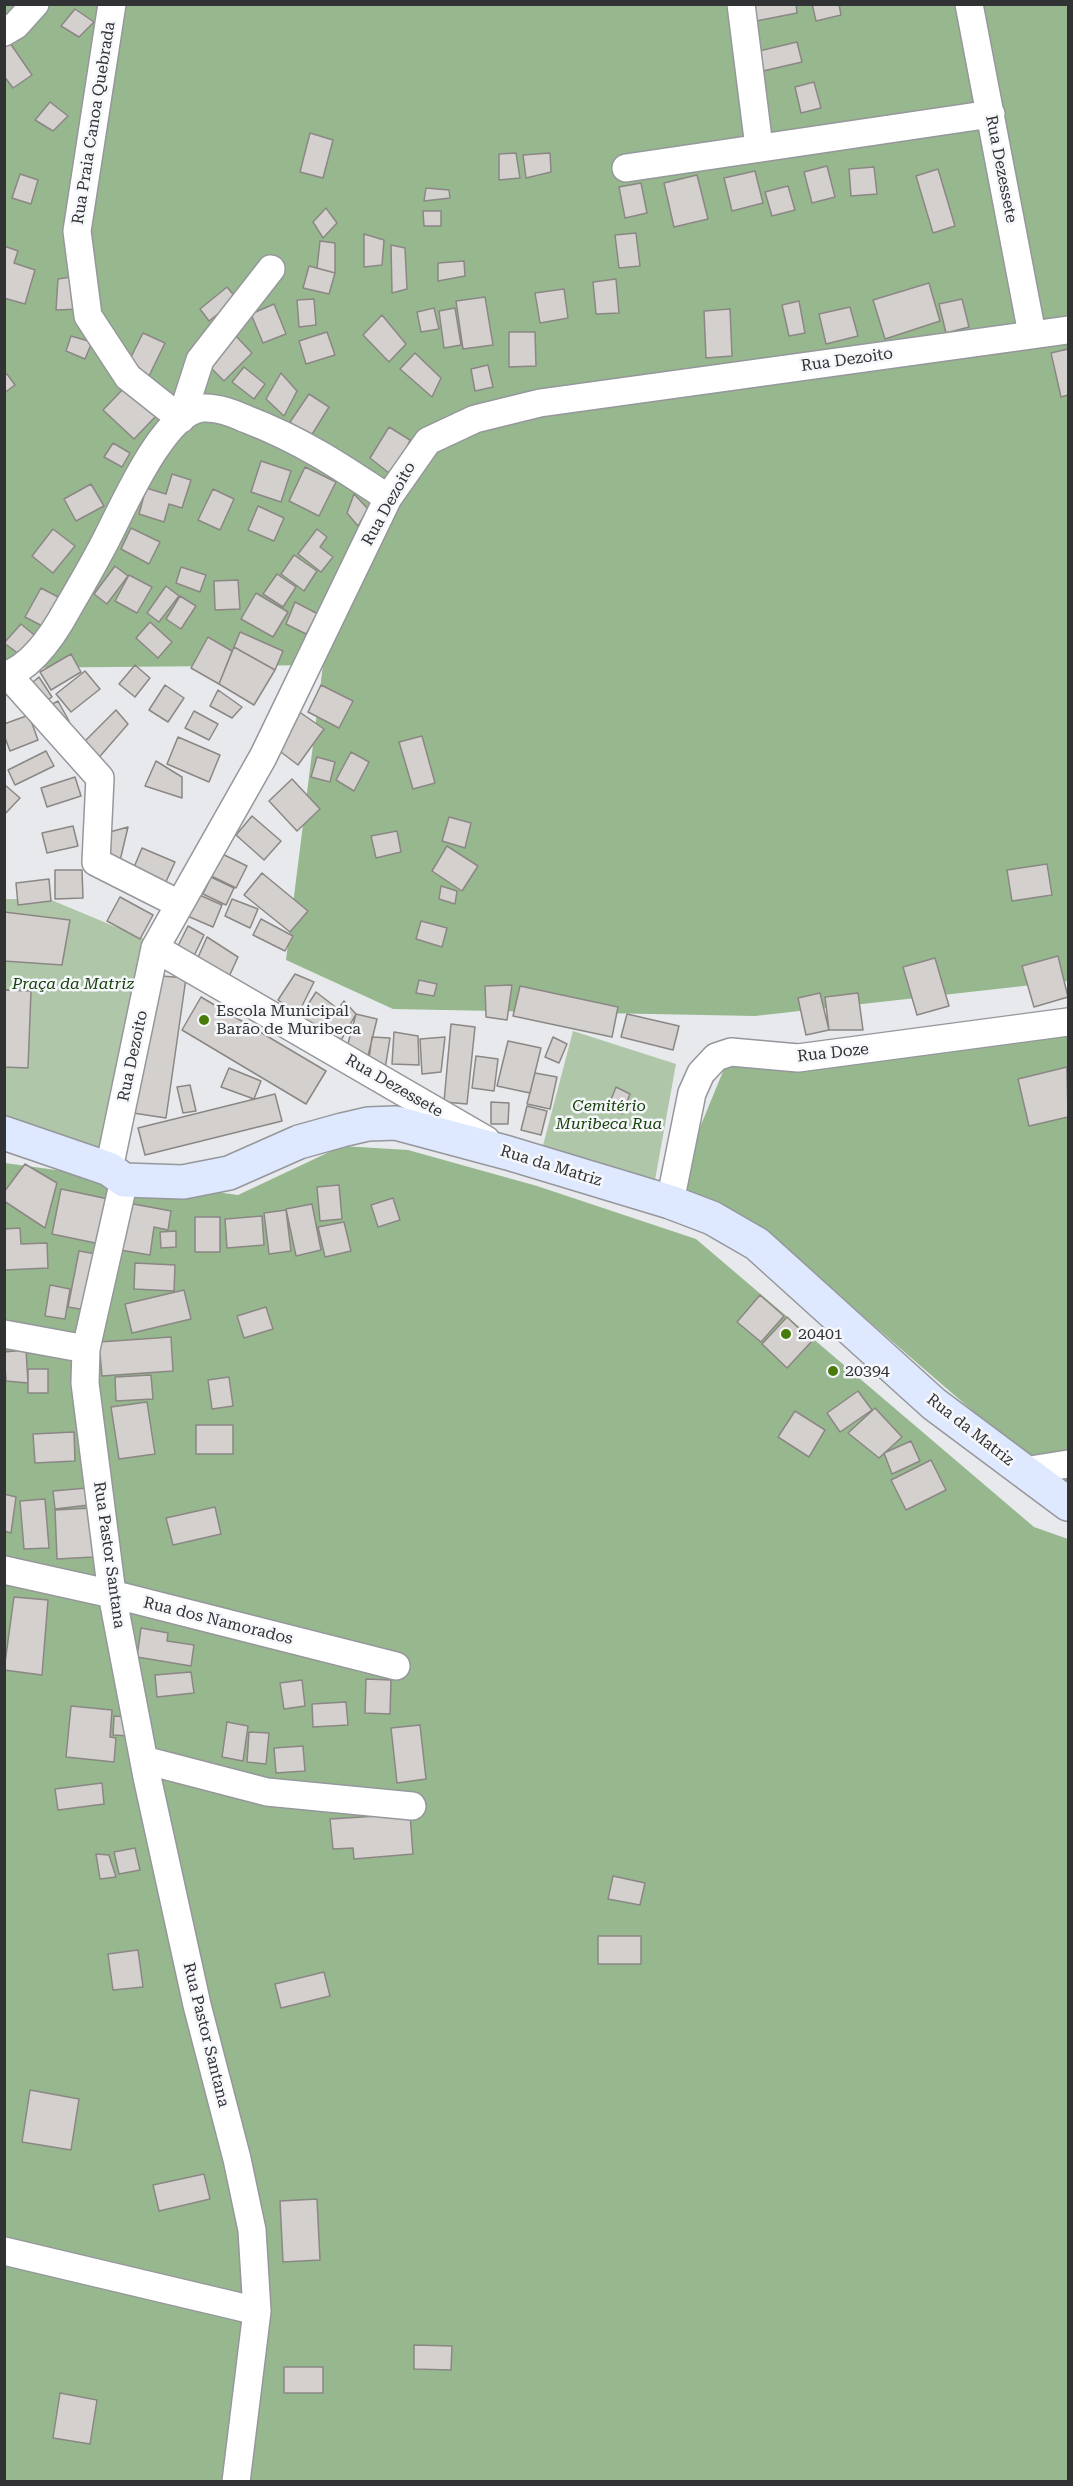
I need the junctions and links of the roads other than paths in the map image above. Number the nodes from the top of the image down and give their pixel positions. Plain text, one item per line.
1 (35, 4) edge
2 (112, 4) edge
3 (741, 4) edge
4 (969, 4) edge
5 (4, 32) edge
6 (991, 114) junction
7 (759, 147) junction
8 (626, 168) dead end
9 (271, 269) dead end
10 (1068, 330) edge
11 (1032, 334) junction
12 (182, 420) junction
13 (388, 498) junction
14 (6, 675) edge
15 (179, 904) junction
16 (155, 948) junction
17 (1068, 1023) edge
18 (4, 1133) edge
19 (508, 1153) junction
20 (116, 1174) junction
21 (670, 1202) junction
22 (4, 1334) edge
23 (87, 1349) junction
24 (1068, 1464) edge
25 (1024, 1472) junction
26 (1068, 1504) edge
27 (4, 1570) edge
28 (112, 1593) junction
29 (396, 1666) dead end
30 (144, 1760) junction
31 (412, 1806) dead end
32 (4, 2251) edge
33 (257, 2311) junction
34 (236, 2481) edge

1 - 5 street
2 - 12 street, Rua Praia Canoa Quebrada
3 - 7 street
4 - 6 street, Rua Dezessete
6 - 7 street
6 - 11 street, Rua Dezessete
7 - 8 street
9 - 12 street
10 - 11 street, Rua Dezoito
11 - 13 street, Rua Dezoito
12 - 13 street
12 - 14 street
13 - 15 street, Rua Dezoito
14 - 15 street
15 - 16 street, Rua Dezoito
16 - 19 street, Rua Dezessete
16 - 20 street, Rua Dezoito
17 - 21 street, Rua Doze
18 - 20 street, Rua da Matriz
19 - 20 street, Rua da Matriz
19 - 21 street, Rua da Matriz
20 - 23 street, Rua Pastor Santana
21 - 25 street, Rua da Matriz
22 - 23 street
23 - 28 street, Rua Pastor Santana
24 - 25 street
25 - 26 street, Rua da Matriz
27 - 28 street, Rua dos Namorados
28 - 29 street, Rua dos Namorados
28 - 30 street, Rua Pastor Santana
30 - 31 street
30 - 33 street, Rua Pastor Santana
32 - 33 street
33 - 34 street, Rua Pastor Santana

